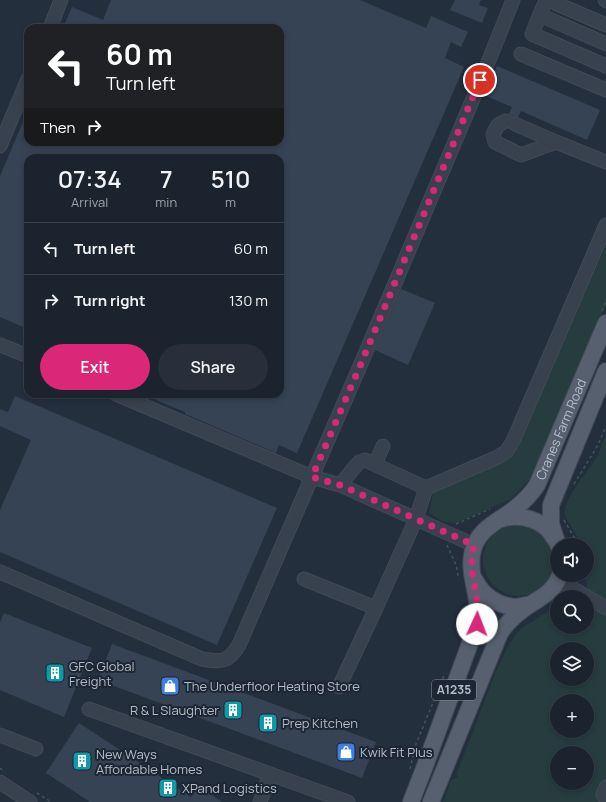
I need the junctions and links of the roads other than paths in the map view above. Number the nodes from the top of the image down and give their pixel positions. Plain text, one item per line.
1 (61, 0) edge
2 (513, 0) edge
3 (547, 0) edge
4 (540, 15) junction
5 (52, 24) edge
6 (606, 25) edge
7 (606, 44) edge
8 (521, 54) dead end
9 (606, 66) edge
10 (24, 89) edge
11 (606, 90) edge
12 (556, 142) junction
13 (0, 146) edge
14 (606, 162) edge
15 (606, 225) edge
16 (603, 319) edge
17 (0, 344) edge
18 (24, 354) edge
19 (606, 371) edge
20 (125, 398) edge
21 (383, 446) dead end
22 (375, 464) junction
23 (312, 477) junction
24 (340, 485) junction
25 (426, 488) junction
26 (495, 515) junction
27 (416, 518) junction
28 (554, 538) edge
29 (556, 538) edge
30 (467, 542) junction
31 (0, 572) edge
32 (466, 577) junction
33 (304, 579) dead end
34 (556, 582) edge
35 (567, 582) edge
36 (531, 604) junction
37 (376, 608) junction
38 (606, 608) edge
39 (339, 687) dead end
40 (89, 709) dead end
41 (0, 735) edge
42 (36, 749) dead end
43 (270, 774) junction
44 (0, 782) edge
45 (606, 787) edge
46 (606, 800) edge
47 (30, 802) edge
48 (260, 802) edge
49 (348, 802) edge
50 (411, 802) edge
51 (431, 802) edge

1 - 5 street
2 - 23 street
3 - 4 street
3 - 6 street
4 - 7 street
4 - 9 street
8 - 11 street
10 - 13 street
12 - 12 street
12 - 14 street
15 - 25 street
16 - 26 main road, Cranes Farm Road / A1235
17 - 18 street
19 - 29 main road, Cranes Farm Road / A1235
20 - 23 street
21 - 22 street
22 - 24 street
22 - 25 street
23 - 24 street
23 - 31 street
24 - 27 street
25 - 27 street
26 - 28 main road, Cranes Farm Road / A1235
26 - 30 main road, Cranes Farm Road / A1235
27 - 30 street
27 - 37 street
30 - 32 main road, Cranes Farm Road / A1235
32 - 36 main road, Cranes Farm Road / A1235
32 - 50 main road, Cranes Farm Road / A1235
33 - 37 street
34 - 36 main road, Cranes Farm Road / A1235
35 - 38 street
36 - 51 main road, Cranes Farm Road / A1235
37 - 39 street
40 - 43 street
41 - 42 street
43 - 48 street
43 - 49 street
44 - 47 street
45 - 46 street

